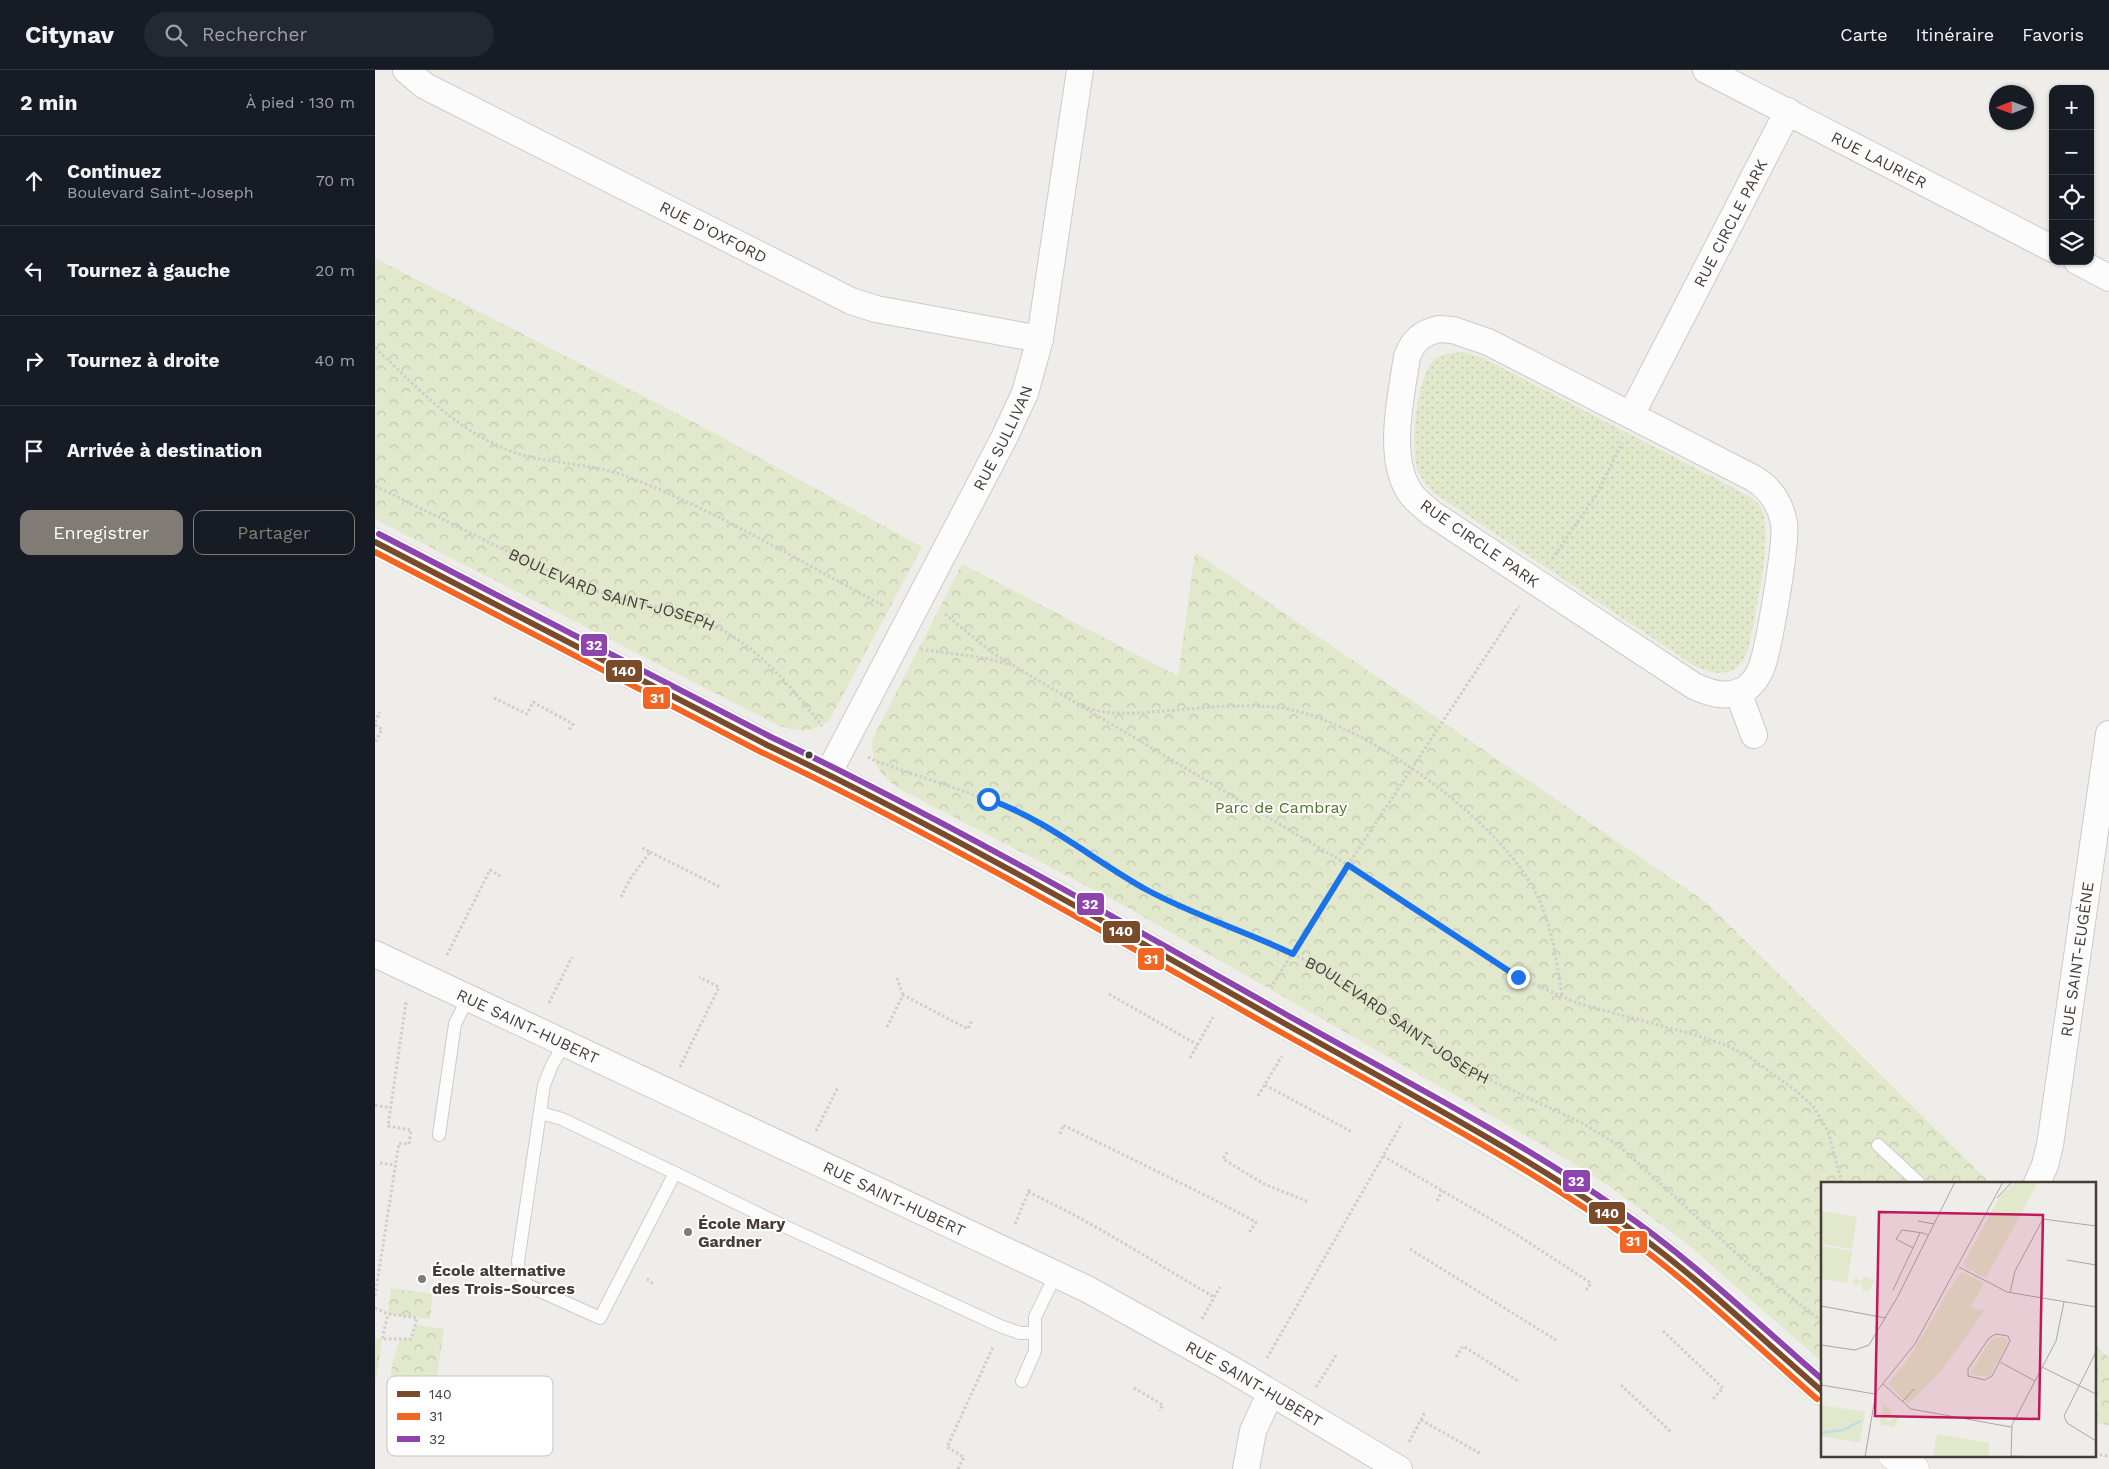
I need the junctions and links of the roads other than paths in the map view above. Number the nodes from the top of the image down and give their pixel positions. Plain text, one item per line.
1 (406, 70) edge
2 (1080, 70) edge
3 (1706, 70) edge
4 (1788, 111) junction
5 (2049, 247) edge
6 (2085, 265) edge
7 (2109, 278) edge
8 (1040, 339) junction
9 (1631, 415) junction
10 (375, 542) edge
11 (1738, 692) junction
12 (2109, 734) edge
13 (1754, 735) dead end
14 (828, 774) junction
15 (375, 954) edge
16 (468, 998) junction
17 (565, 1043) junction
18 (541, 1113) junction
19 (439, 1135) dead end
20 (1878, 1145) dead end
21 (675, 1173) junction
22 (1918, 1182) edge
23 (2037, 1182) edge
24 (1056, 1274) junction
25 (1035, 1333) junction
26 (1021, 1381) dead end
27 (1821, 1390) edge
28 (1270, 1394) junction
29 (1894, 1456) edge
30 (1246, 1469) edge
31 (1399, 1469) edge
32 (1915, 1469) edge

1 - 8 street, RUE D'OXFORD
2 - 8 street, RUE SULLIVAN
3 - 4 street, RUE LAURIER
4 - 5 street, RUE LAURIER
4 - 9 street, RUE CIRCLE PARK
6 - 7 street
8 - 14 street, RUE SULLIVAN
9 - 11 street, RUE CIRCLE PARK
9 - 11 street, RUE CIRCLE PARK
10 - 14 street
11 - 13 street
12 - 23 street, RUE SAINT-EUGÈNE
14 - 27 street
15 - 16 street, RUE SAINT-HUBERT
16 - 17 street, RUE SAINT-HUBERT
16 - 19 lane
17 - 18 lane
17 - 24 street, RUE SAINT-HUBERT
18 - 21 lane
18 - 21 lane
20 - 22 lane
21 - 25 lane
24 - 25 lane
24 - 28 street, RUE SAINT-HUBERT
25 - 26 lane
28 - 30 street
28 - 31 street, RUE SAINT-HUBERT
29 - 32 street

